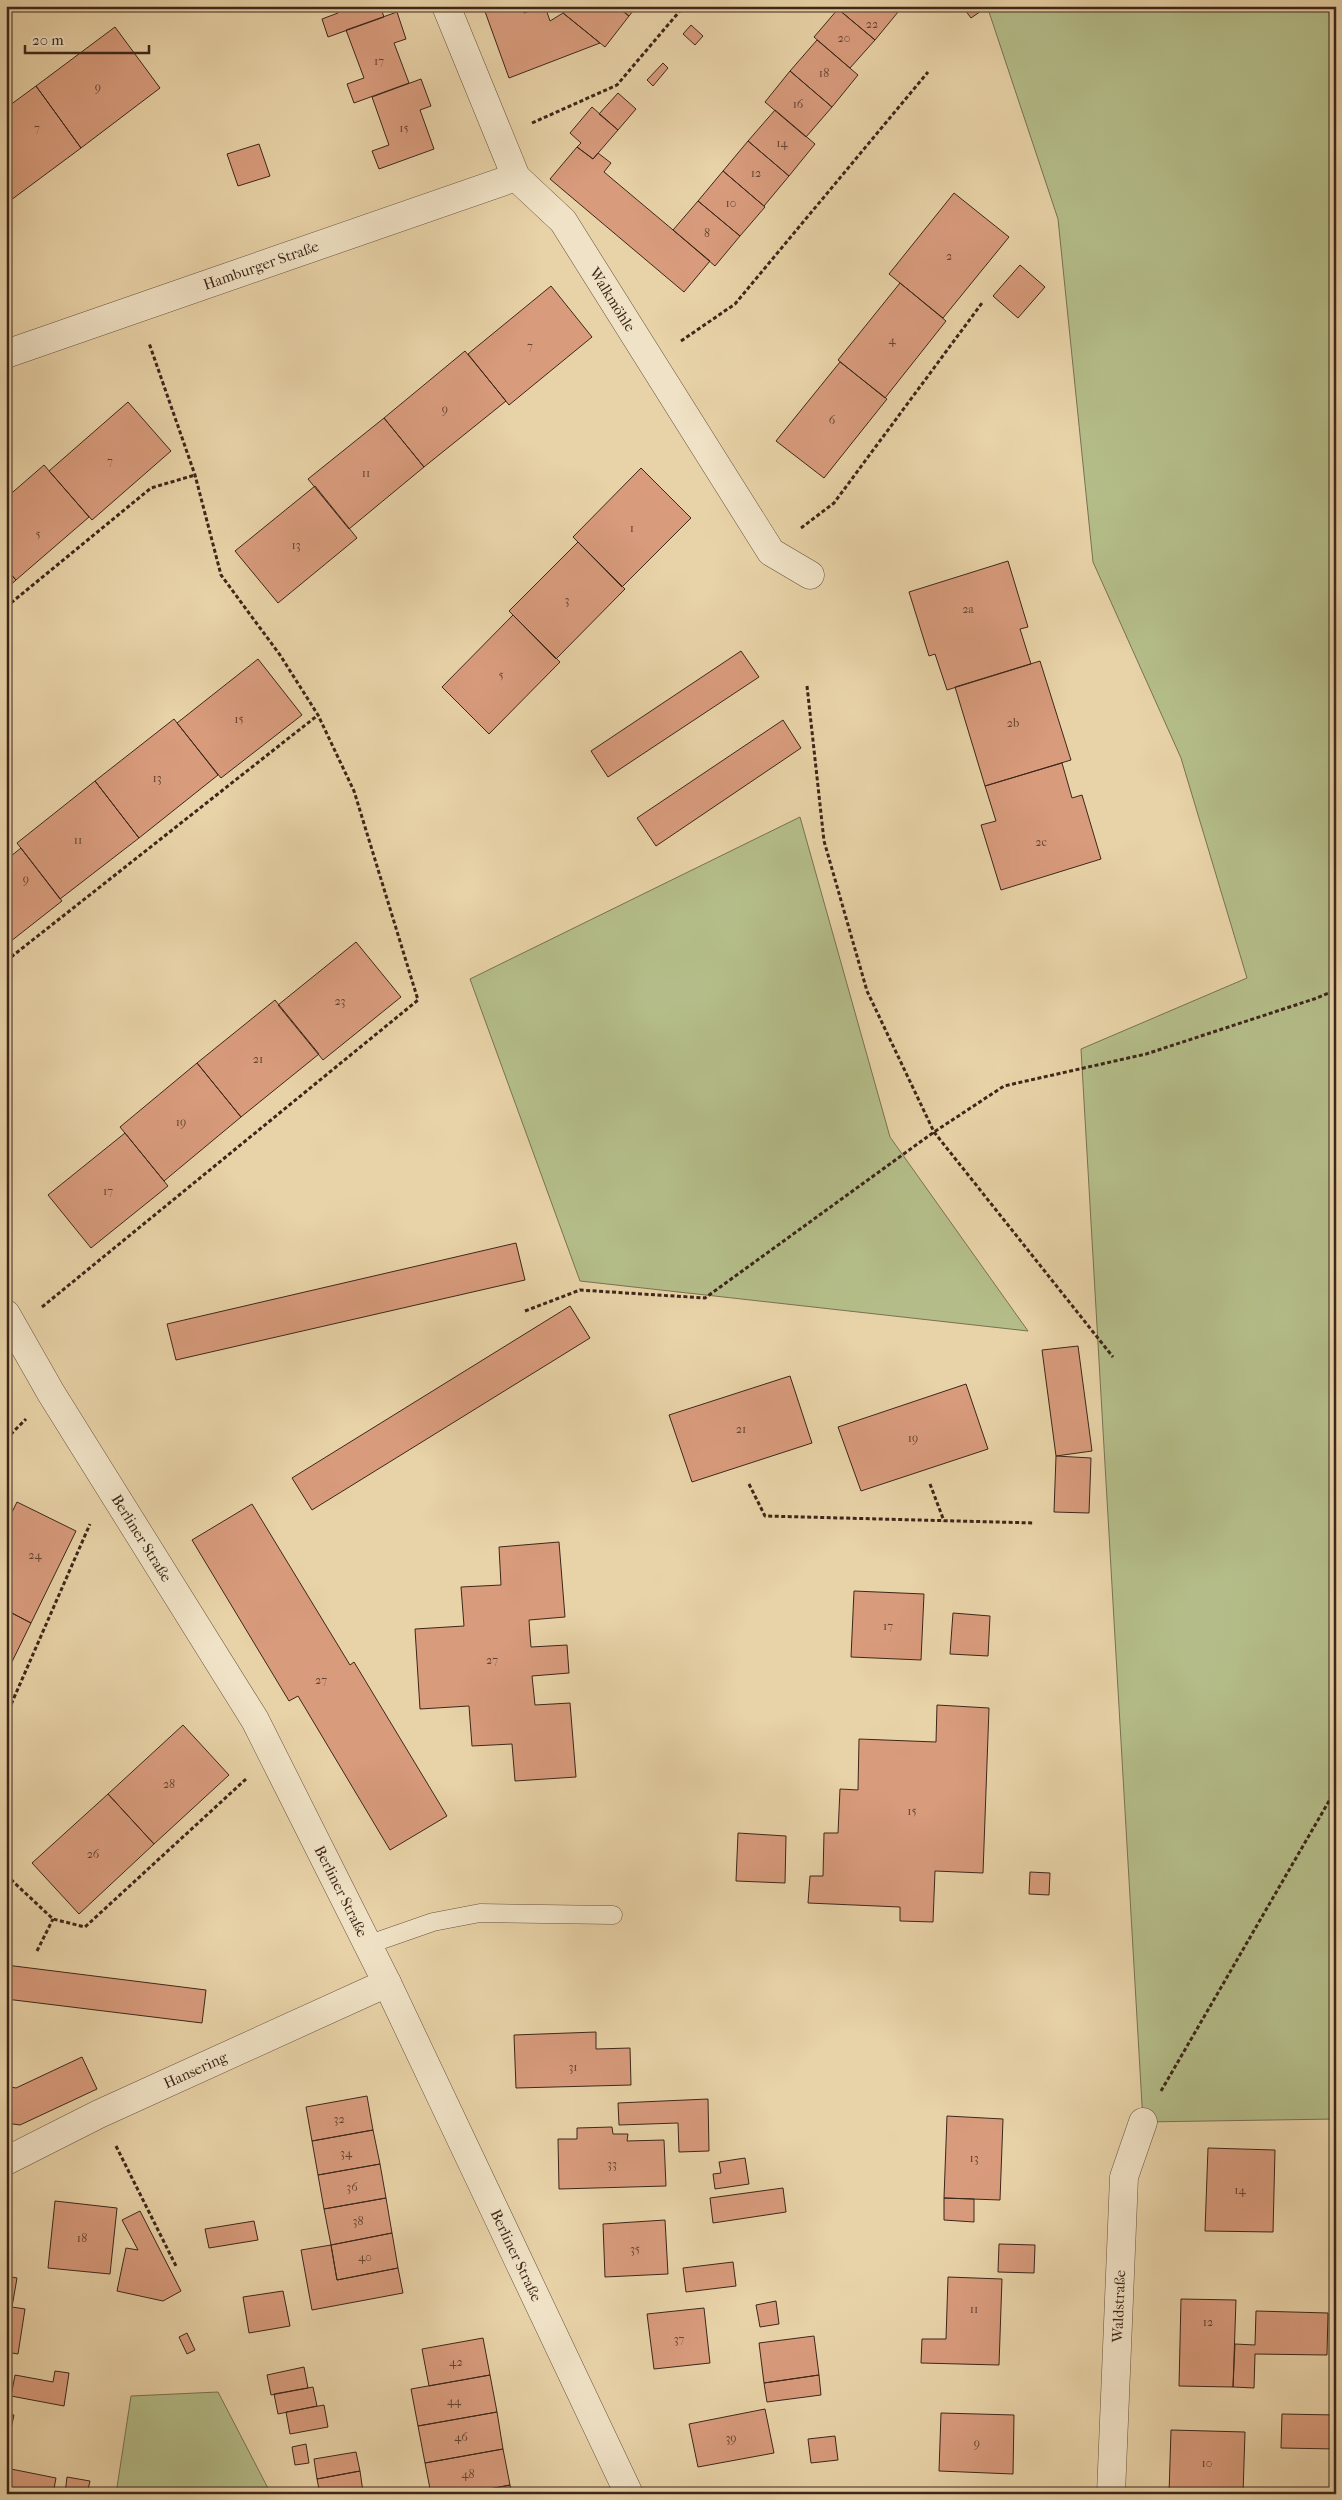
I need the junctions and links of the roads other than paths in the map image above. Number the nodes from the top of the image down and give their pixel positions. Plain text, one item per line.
1 (446, 6) edge
2 (516, 177) junction
3 (6, 354) edge
4 (810, 575) dead end
5 (11, 1322) edge
6 (613, 1915) dead end
7 (367, 1945) junction
8 (387, 1983) junction
9 (1143, 2122) road end
10 (6, 2161) edge
11 (629, 2494) edge
12 (1111, 2494) edge

1 - 2 street, Walkmöhle
2 - 3 street, Hamburger Straße
2 - 4 street, Walkmöhle
5 - 7 street, Berliner Straße
6 - 7 lane
7 - 8 street, Berliner Straße
8 - 10 street, Hansering
8 - 11 street, Berliner Straße
9 - 12 street, Waldstraße

